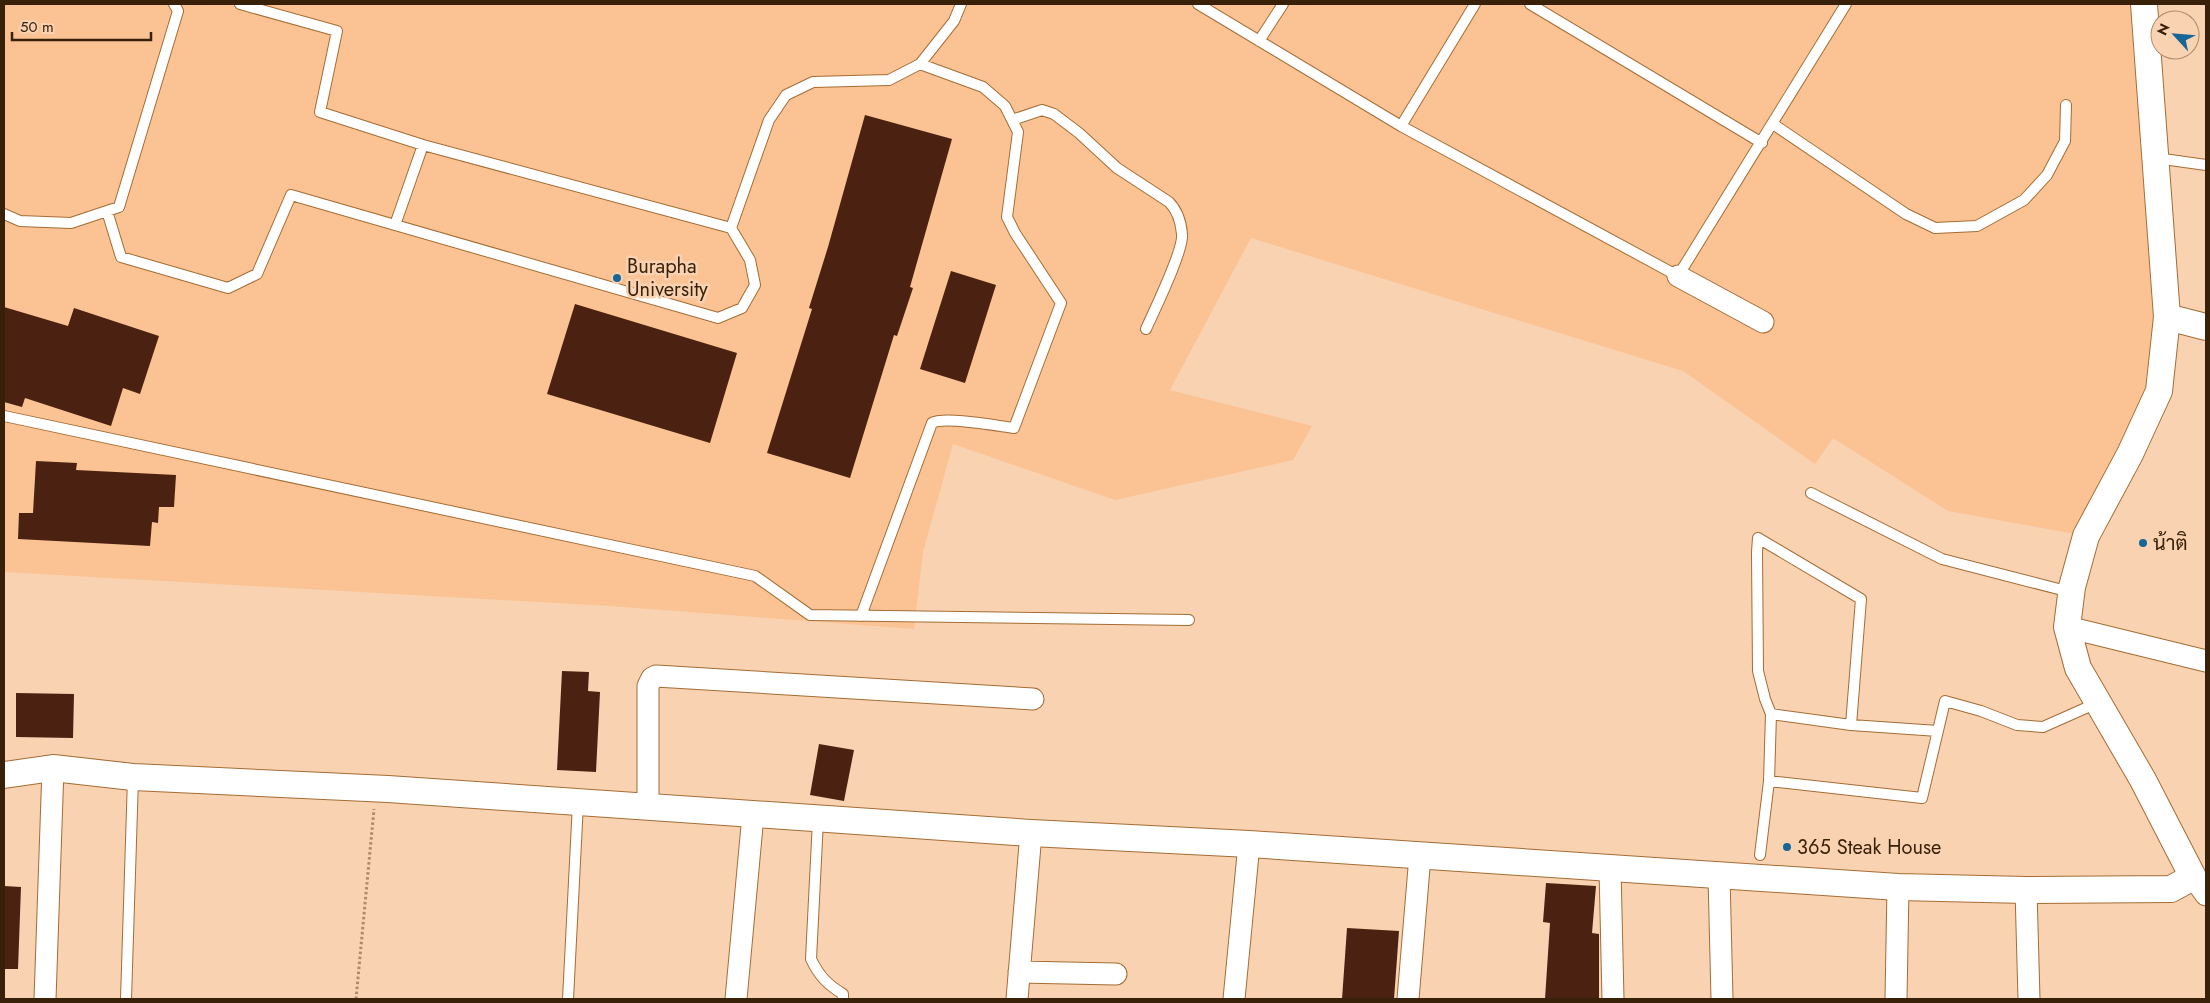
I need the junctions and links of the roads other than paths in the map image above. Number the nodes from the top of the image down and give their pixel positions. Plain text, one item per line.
1 (174, 4) edge
2 (240, 4) edge
3 (961, 4) edge
4 (1198, 4) edge
5 (1283, 4) edge
6 (1475, 4) edge
7 (1530, 4) edge
8 (1846, 4) edge
9 (2144, 4) edge
10 (1259, 41) junction
11 (920, 64) junction
12 (2066, 105) dead end
13 (1012, 120) junction
14 (1773, 124) junction
15 (1401, 126) junction
16 (1762, 143) junction
17 (423, 144) junction
18 (2156, 158) junction
19 (2206, 165) edge
20 (107, 211) junction
21 (4, 214) edge
22 (395, 225) junction
23 (731, 228) junction
24 (1678, 276) junction
25 (2167, 317) junction
26 (1763, 322) dead end
27 (2206, 327) edge
28 (1146, 329) dead end
29 (4, 416) edge
30 (1811, 493) dead end
31 (2071, 592) junction
32 (861, 616) junction
33 (1189, 620) dead end
34 (2067, 627) junction
35 (2206, 661) edge
36 (1034, 699) dead end
37 (2098, 702) junction
38 (1771, 714) junction
39 (1851, 725) junction
40 (1938, 732) junction
41 (53, 768) junction
42 (4, 775) edge
43 (133, 777) junction
44 (1769, 781) junction
45 (578, 803) junction
46 (648, 808) junction
47 (753, 815) junction
48 (818, 819) junction
49 (1031, 833) junction
50 (1249, 844) junction
51 (1760, 855) dead end
52 (1420, 856) junction
53 (1610, 868) junction
54 (1719, 876) junction
55 (2200, 886) edge
56 (1898, 887) junction
57 (2026, 890) junction
58 (1019, 972) junction
59 (1116, 974) dead end
60 (45, 999) edge
61 (126, 999) edge
62 (568, 999) edge
63 (736, 999) edge
64 (843, 999) edge
65 (1017, 999) edge
66 (1234, 999) edge
67 (1408, 999) edge
68 (1613, 999) edge
69 (1722, 999) edge
70 (1896, 999) edge
71 (2029, 999) edge

1 - 20 lane
2 - 17 lane
3 - 11 lane
4 - 10 lane
5 - 10 lane
6 - 15 lane
7 - 16 lane
8 - 14 lane
9 - 18 street
10 - 15 lane
11 - 13 lane
11 - 23 lane
12 - 14 lane
13 - 28 lane
13 - 32 lane
14 - 16 lane
15 - 24 lane
16 - 24 lane
17 - 22 lane
17 - 23 lane
18 - 19 lane
18 - 25 street
20 - 21 lane
20 - 22 lane
22 - 23 lane
24 - 26 street
25 - 27 street
25 - 31 street
29 - 32 lane
30 - 31 lane
31 - 34 street
32 - 33 lane
34 - 35 street
34 - 37 street
36 - 46 street
37 - 40 lane
37 - 55 street
38 - 39 lane
38 - 39 lane
38 - 44 lane
39 - 40 lane
40 - 44 lane
41 - 42 street
41 - 43 street
41 - 60 street
43 - 45 street
43 - 61 lane
44 - 51 lane
45 - 46 street
45 - 62 lane
46 - 47 street
47 - 48 street
47 - 63 street
48 - 49 street
48 - 64 lane
49 - 50 street
49 - 58 street
50 - 52 street
50 - 66 street
52 - 53 street
52 - 67 street
53 - 54 street
53 - 68 street
54 - 56 street
54 - 69 street
55 - 57 street
56 - 57 street
56 - 70 street
57 - 71 street
58 - 59 street
58 - 65 street

